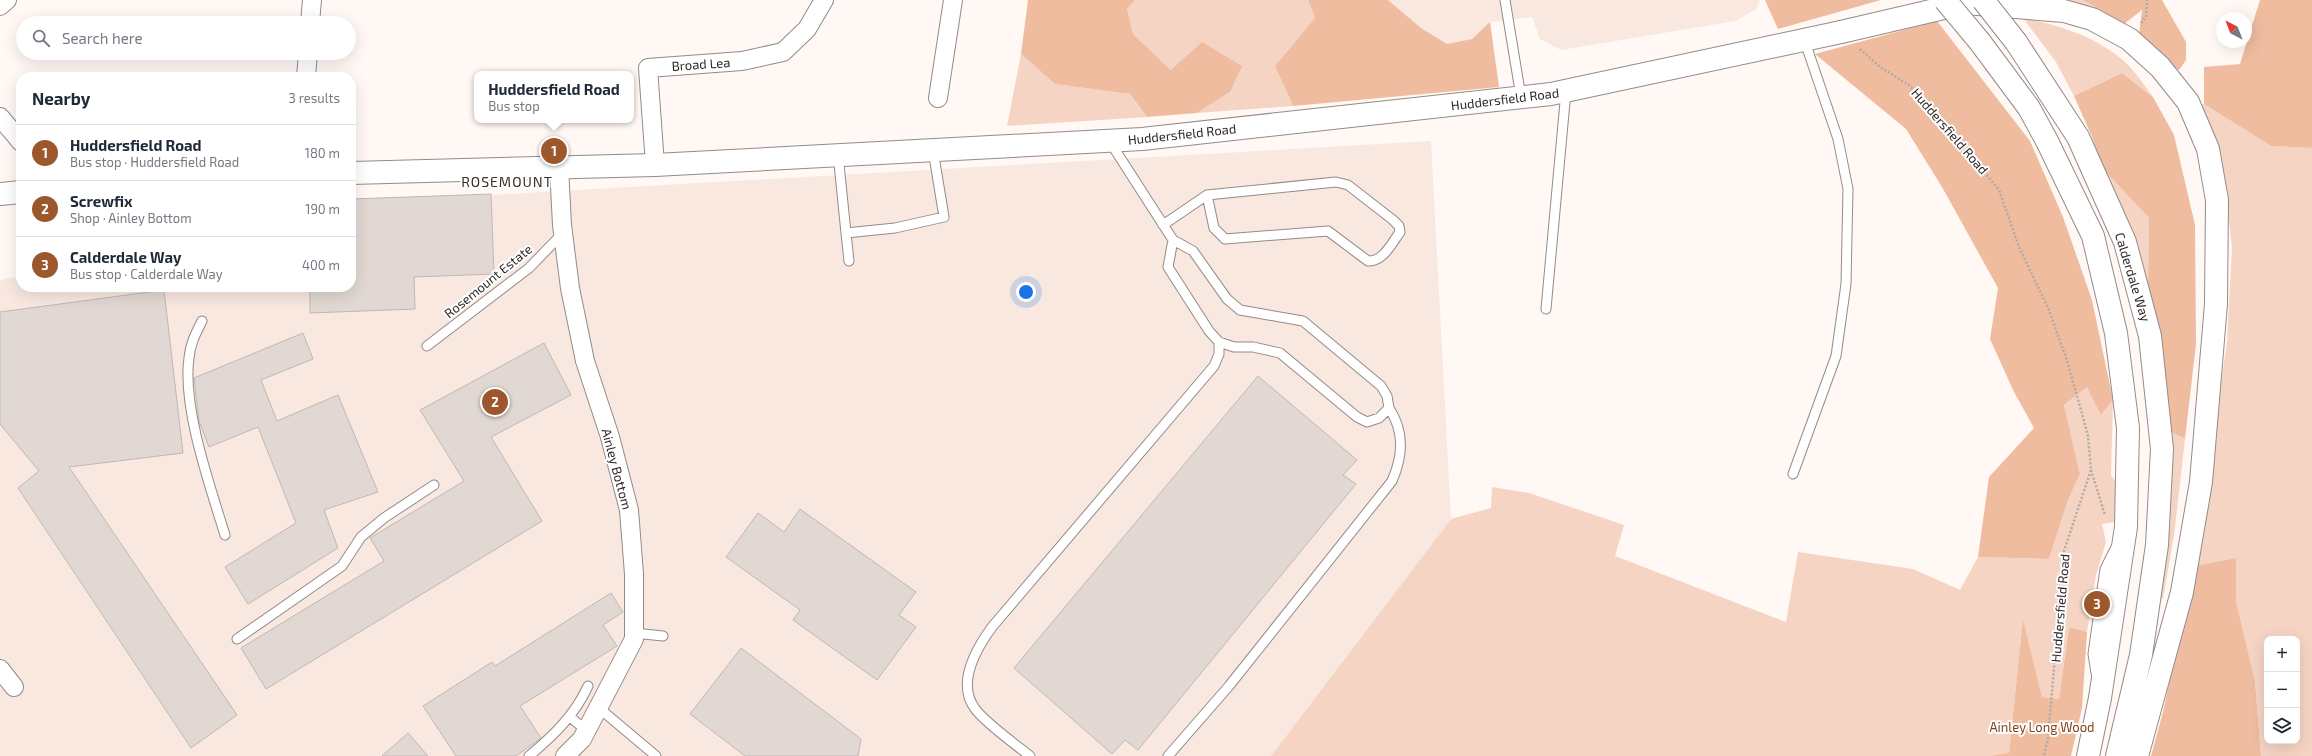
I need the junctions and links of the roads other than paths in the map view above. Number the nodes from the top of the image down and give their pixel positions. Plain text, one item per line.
1 (7, 0) edge
2 (312, 0) edge
3 (824, 0) edge
4 (953, 0) edge
5 (1504, 0) edge
6 (1945, 0) edge
7 (1983, 0) edge
8 (0, 6) edge
9 (311, 16) edge
10 (1804, 40) junction
11 (307, 60) edge
12 (306, 72) edge
13 (1566, 91) junction
14 (938, 98) dead end
15 (1521, 98) junction
16 (1, 119) edge
17 (16, 136) edge
18 (1109, 140) junction
19 (933, 149) junction
20 (838, 154) junction
21 (655, 165) junction
22 (559, 167) junction
23 (356, 173) edge
24 (16, 192) edge
25 (0, 194) edge
26 (1207, 195) junction
27 (1164, 225) junction
28 (563, 233) junction
29 (846, 233) junction
30 (1174, 240) junction
31 (849, 261) dead end
32 (1546, 309) dead end
33 (202, 321) dead end
34 (1220, 342) junction
35 (427, 346) dead end
36 (1389, 408) junction
37 (1792, 474) dead end
38 (434, 485) dead end
39 (225, 535) dead end
40 (634, 633) junction
41 (663, 636) dead end
42 (237, 639) dead end
43 (0, 669) edge
44 (588, 686) dead end
45 (14, 687) dead end
46 (599, 708) junction
47 (570, 717) junction
48 (587, 731) junction
49 (530, 756) edge
50 (565, 756) edge
51 (656, 756) edge
52 (1030, 756) edge
53 (1168, 756) edge
54 (2088, 756) edge
55 (2117, 756) edge
56 (2137, 756) edge

1 - 8 street
2 - 9 street
3 - 21 street, Broad Lea
4 - 14 street
5 - 15 lane
6 - 54 main road, Calderdale Way, bridge
7 - 55 main road, Calderdale Way, bridge
10 - 13 main road, Huddersfield Road
10 - 37 lane
10 - 56 main road, Huddersfield Road
11 - 12 street
13 - 15 main road, Huddersfield Road
13 - 32 lane
15 - 18 main road, Huddersfield Road
16 - 17 street
18 - 19 main road, Huddersfield Road
18 - 27 lane
19 - 20 main road, Huddersfield Road
19 - 29 lane
20 - 21 main road, Huddersfield Road
20 - 29 lane
21 - 22 main road, Huddersfield Road
22 - 23 main road, Huddersfield Road
22 - 28 street, Ainley Bottom
24 - 25 main road
26 - 26 lane
26 - 27 lane
27 - 30 lane
28 - 35 lane, Rosemount Estate
28 - 40 street, Ainley Bottom
29 - 31 lane
30 - 34 lane
30 - 36 lane
33 - 39 lane
34 - 36 lane
34 - 52 lane
36 - 53 lane
38 - 42 lane
40 - 41 lane
40 - 46 street, Ainley Bottom
43 - 45 street
44 - 47 lane
46 - 48 street, Ainley Bottom
46 - 51 lane
47 - 48 lane
47 - 49 lane
48 - 50 street, Ainley Bottom

